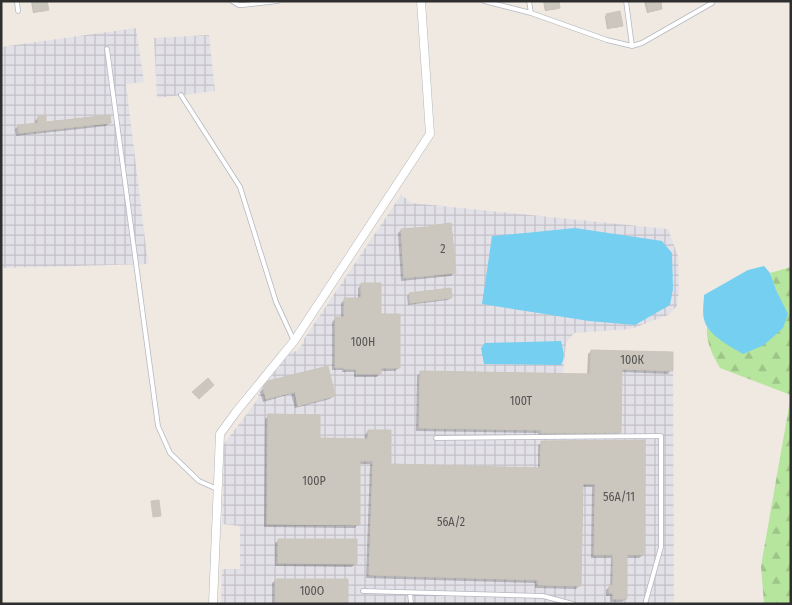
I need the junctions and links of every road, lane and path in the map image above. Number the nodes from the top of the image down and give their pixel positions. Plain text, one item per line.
1 (17, 1) edge
2 (232, 1) edge
3 (278, 1) edge
4 (421, 1) edge
5 (484, 1) edge
6 (529, 1) edge
7 (626, 1) edge
8 (712, 1) edge
9 (18, 11) dead end
10 (531, 13) junction
11 (632, 46) junction
12 (107, 49) dead end
13 (181, 95) dead end
14 (294, 341) junction
15 (436, 438) dead end
16 (217, 489) junction
17 (363, 591) dead end
18 (410, 593) junction
19 (213, 604) edge
20 (411, 604) edge
21 (573, 604) edge
22 (645, 604) edge

1 - 9 lane
2 - 3 lane
4 - 14 street
5 - 10 lane
6 - 10 lane
7 - 11 lane
8 - 11 lane
10 - 11 lane
12 - 16 lane
13 - 14 lane
14 - 16 street
15 - 22 lane
16 - 19 street
17 - 18 lane
18 - 20 lane
18 - 21 lane

